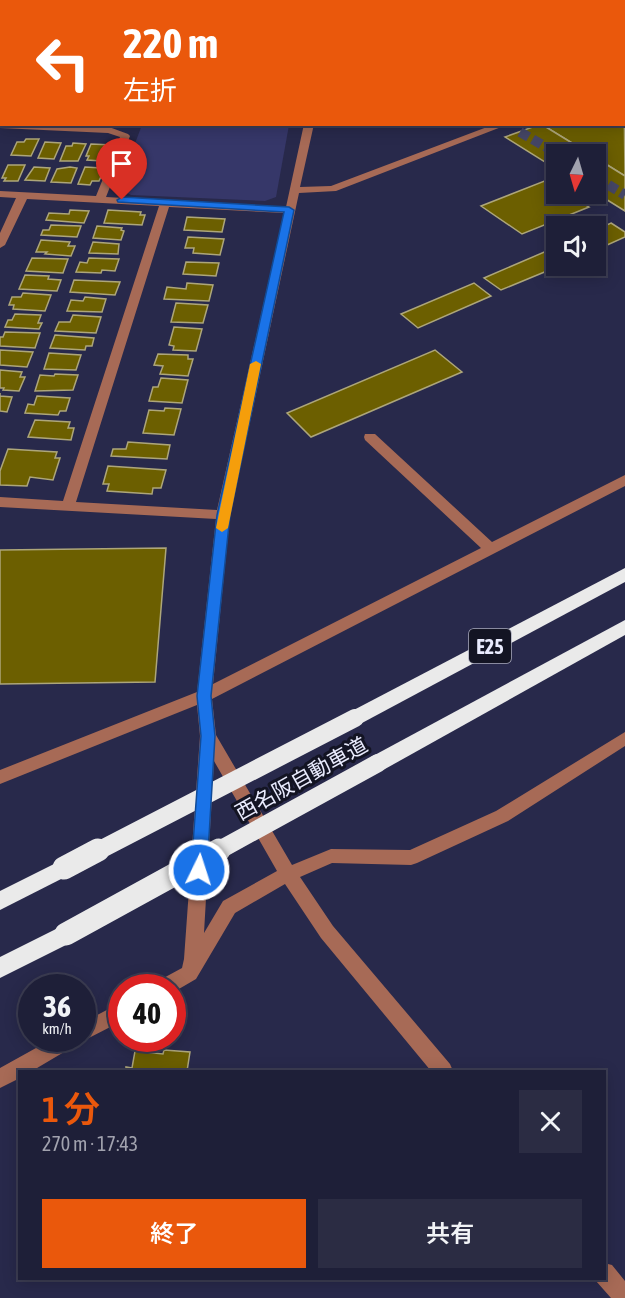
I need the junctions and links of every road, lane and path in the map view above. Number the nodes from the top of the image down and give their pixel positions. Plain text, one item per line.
1 (22, 126) edge
2 (309, 126) edge
3 (509, 126) edge
4 (294, 190) junction
5 (0, 194) edge
6 (23, 195) junction
7 (100, 198) junction
8 (165, 203) junction
9 (289, 210) junction
10 (0, 245) edge
11 (370, 436) dead end
12 (625, 480) edge
13 (0, 502) edge
14 (68, 506) junction
15 (223, 515) junction
16 (492, 550) junction
17 (625, 574) edge
18 (625, 627) edge
19 (204, 696) junction
20 (208, 736) junction
21 (625, 738) edge
22 (0, 777) edge
23 (288, 874) junction
24 (0, 901) edge
25 (0, 968) edge
26 (190, 973) junction
27 (186, 975) edge
28 (47, 1052) edge
29 (442, 1070) edge
30 (0, 1078) edge
31 (606, 1275) edge
32 (625, 1298) edge

1 - 7 street
2 - 4 street
3 - 4 street
4 - 9 street
5 - 6 street
6 - 7 street
6 - 10 street
7 - 8 street
8 - 9 street
8 - 14 street
9 - 15 street
11 - 16 street
12 - 16 street
13 - 14 street
14 - 15 street
15 - 19 street
16 - 19 street
17 - 24 highway, 西名阪自動車道 / E25, bridge
18 - 25 highway, 西名阪自動車道 / E25, bridge
19 - 20 street
19 - 22 street
20 - 23 street
20 - 26 street
21 - 23 street
23 - 26 street
23 - 29 street
26 - 27 street
28 - 30 street
31 - 32 street

